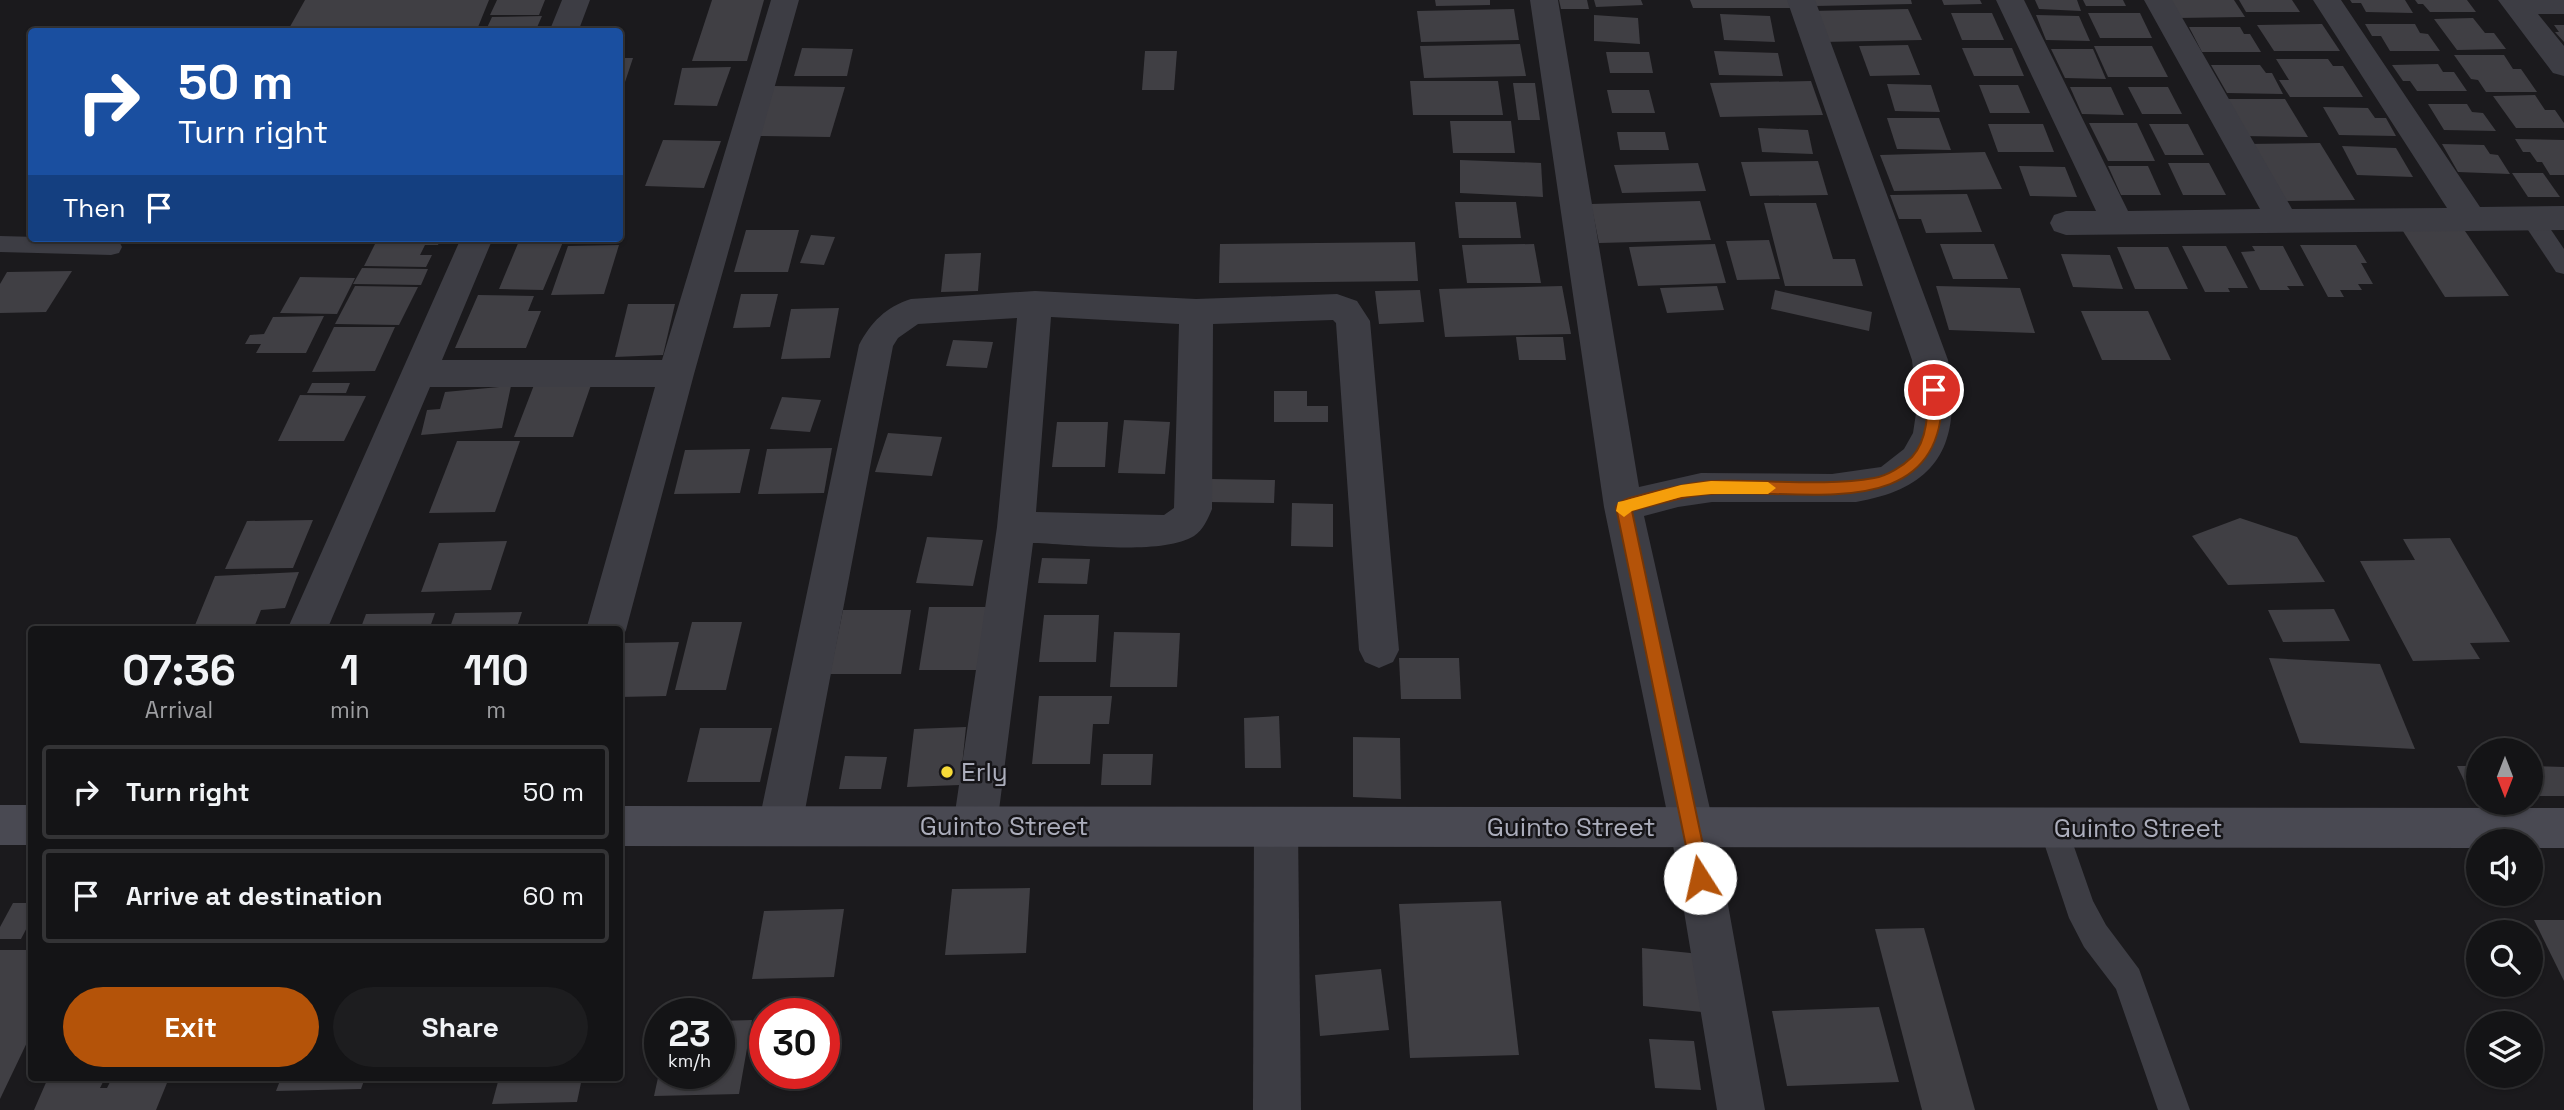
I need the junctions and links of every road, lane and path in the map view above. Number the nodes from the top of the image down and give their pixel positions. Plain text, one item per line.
1 (576, 0) edge
2 (785, 0) edge
3 (1544, 0) edge
4 (1801, 0) edge
5 (2010, 0) edge
6 (2158, 0) edge
7 (2327, 0) edge
8 (2514, 2) edge
9 (2564, 5) edge
10 (565, 28) edge
11 (2564, 66) edge
12 (2531, 218) junction
13 (2564, 218) edge
14 (2471, 219) junction
15 (2282, 220) junction
16 (2117, 222) junction
17 (2066, 223) dead end
18 (475, 242) edge
19 (0, 244) edge
20 (111, 247) dead end
21 (2564, 266) edge
22 (1035, 304) junction
23 (1196, 312) junction
24 (420, 373) junction
25 (676, 374) junction
26 (1623, 507) junction
27 (1016, 527) junction
28 (309, 626) edge
29 (607, 626) edge
30 (1379, 650) dead end
31 (0, 825) edge
32 (28, 825) edge
33 (623, 826) edge
34 (780, 826) junction
35 (975, 826) junction
36 (1276, 827) junction
37 (1692, 827) junction
38 (2054, 828) junction
39 (2564, 828) edge
40 (1277, 1110) edge
41 (1741, 1110) edge
42 (2174, 1110) edge

1 - 10 street
2 - 25 street
3 - 26 street
4 - 26 street
5 - 16 street
6 - 15 street
7 - 14 street
8 - 9 street
8 - 11 street
12 - 13 street
12 - 14 street
12 - 21 lane
14 - 15 street
15 - 16 street
16 - 17 street
18 - 24 street
19 - 20 lane
22 - 23 street
22 - 27 street
22 - 34 street
23 - 27 street
23 - 30 street
24 - 25 street
24 - 28 street
25 - 29 street
26 - 37 street
27 - 35 street
31 - 32 street
33 - 34 street, Guinto Street
34 - 35 street, Guinto Street
35 - 36 street, Guinto Street
36 - 37 street, Guinto Street
36 - 40 street
37 - 38 street, Guinto Street
37 - 41 street
38 - 39 street, Guinto Street
38 - 42 lane

